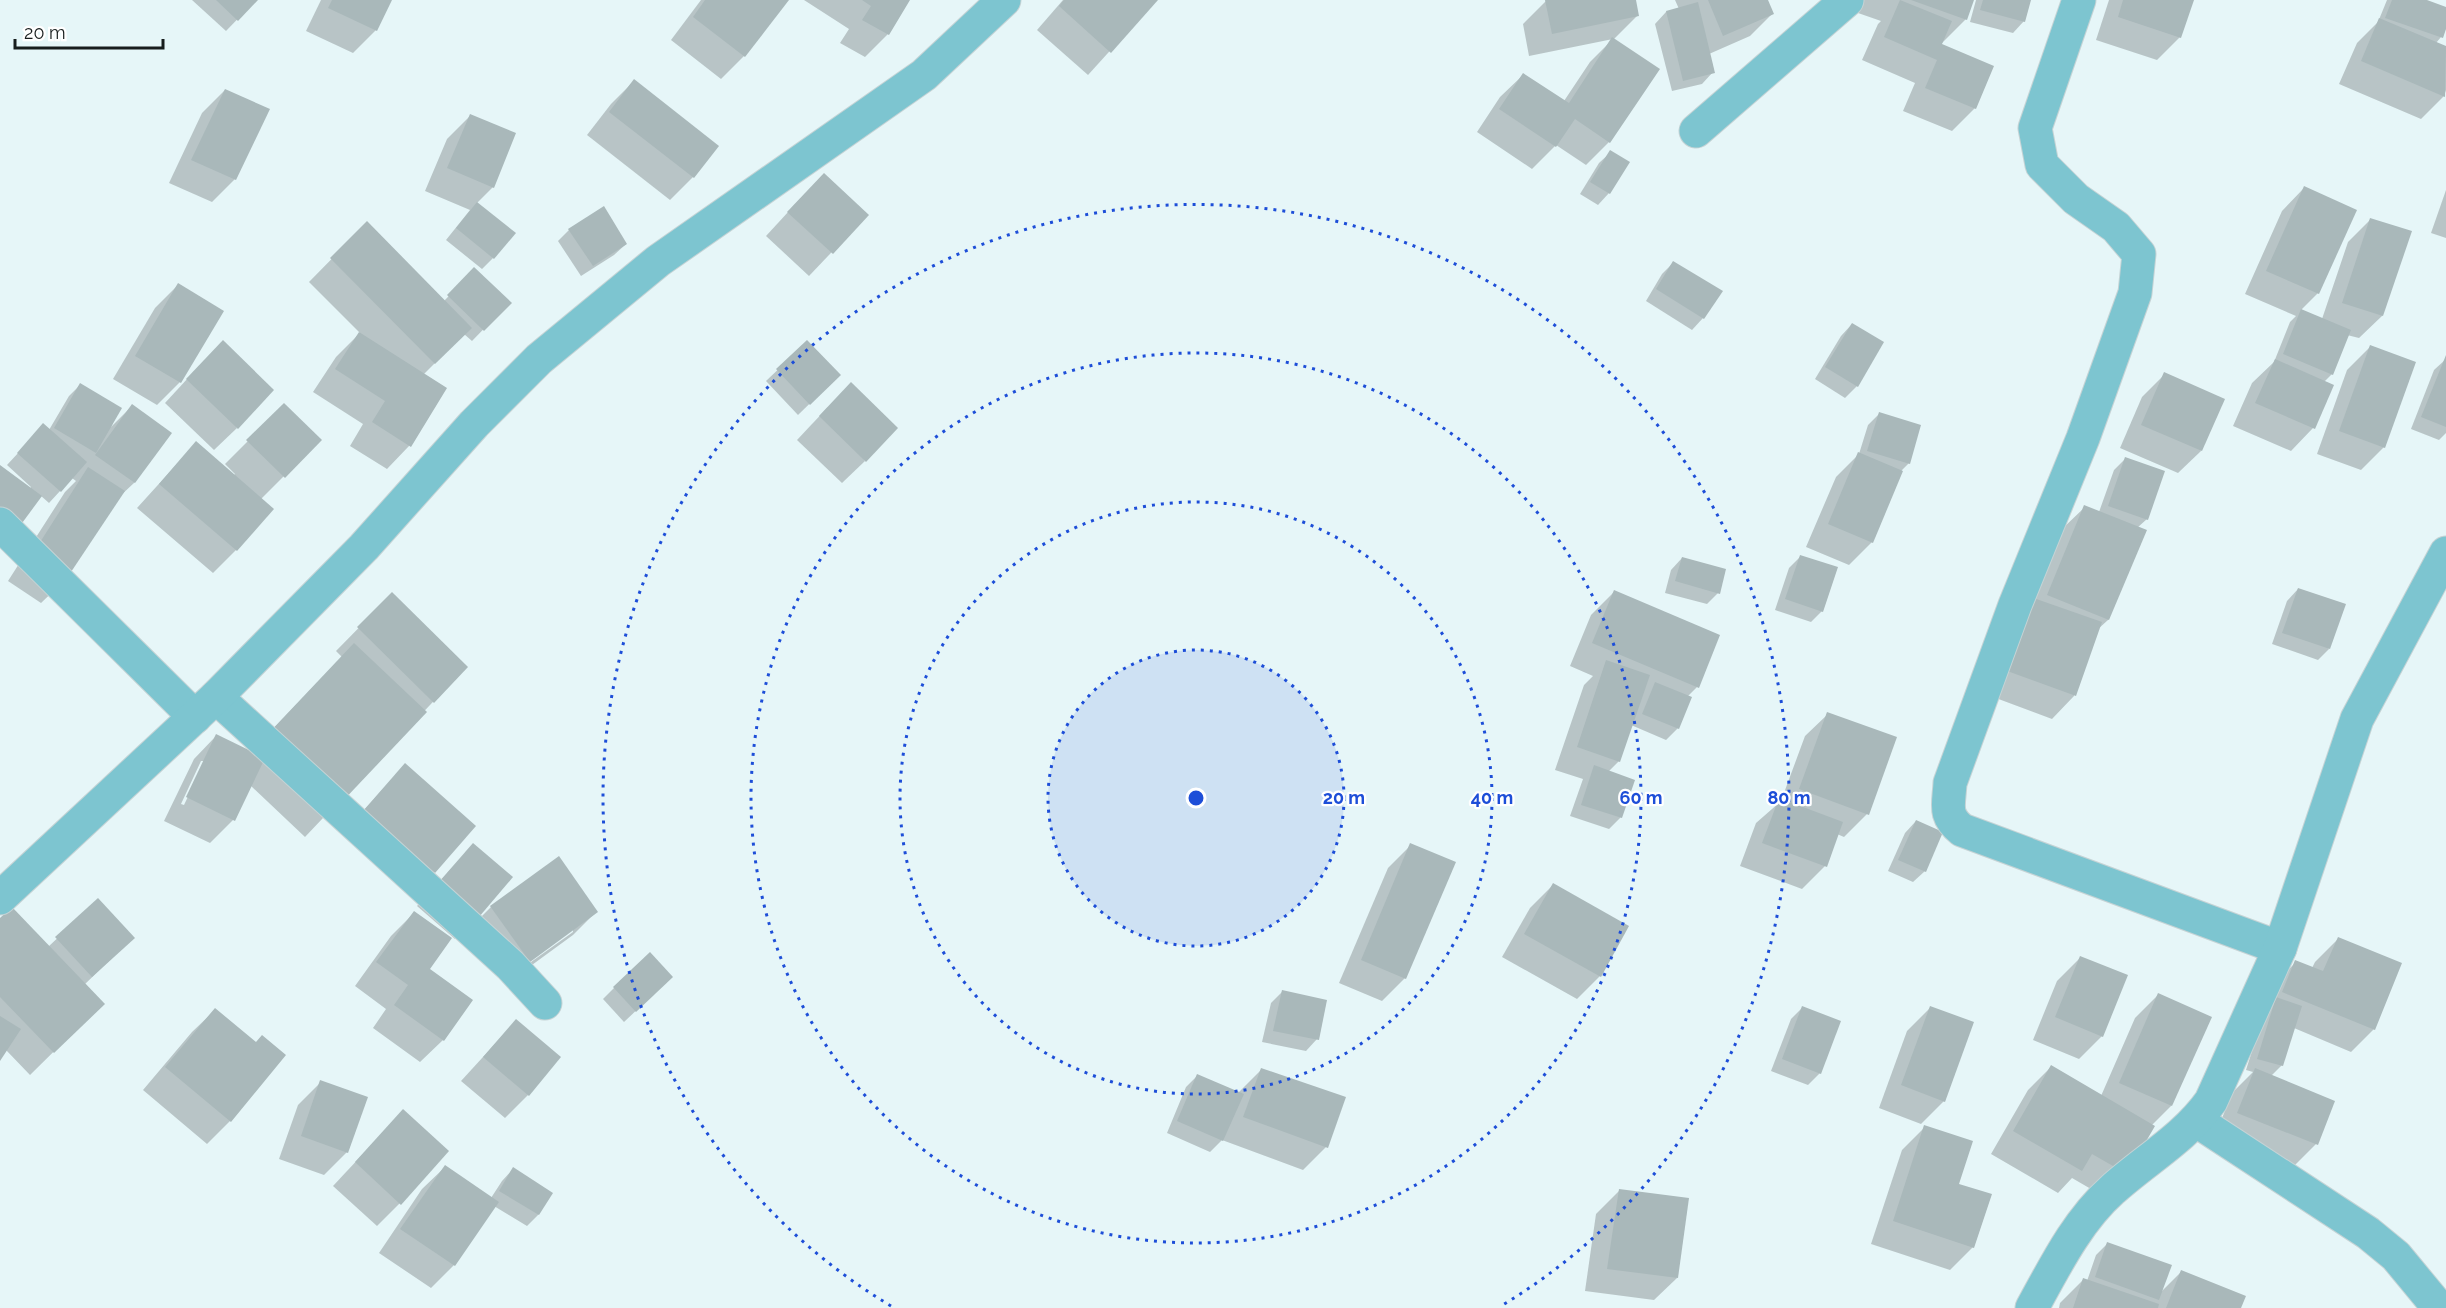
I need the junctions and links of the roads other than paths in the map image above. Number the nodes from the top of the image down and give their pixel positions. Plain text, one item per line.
1 (1004, 0) edge
2 (1847, 0) edge
3 (2079, 0) edge
4 (1696, 131) dead end
5 (0, 524) edge
6 (2446, 553) edge
7 (205, 707) junction
8 (2, 893) edge
9 (2280, 948) junction
10 (545, 1003) dead end
11 (2197, 1121) junction
12 (2032, 1308) edge
13 (2439, 1308) edge

1 - 7 street
2 - 4 street
3 - 9 street
5 - 7 street
6 - 9 street
7 - 8 street
7 - 10 street
9 - 11 street
11 - 12 street
11 - 13 street

